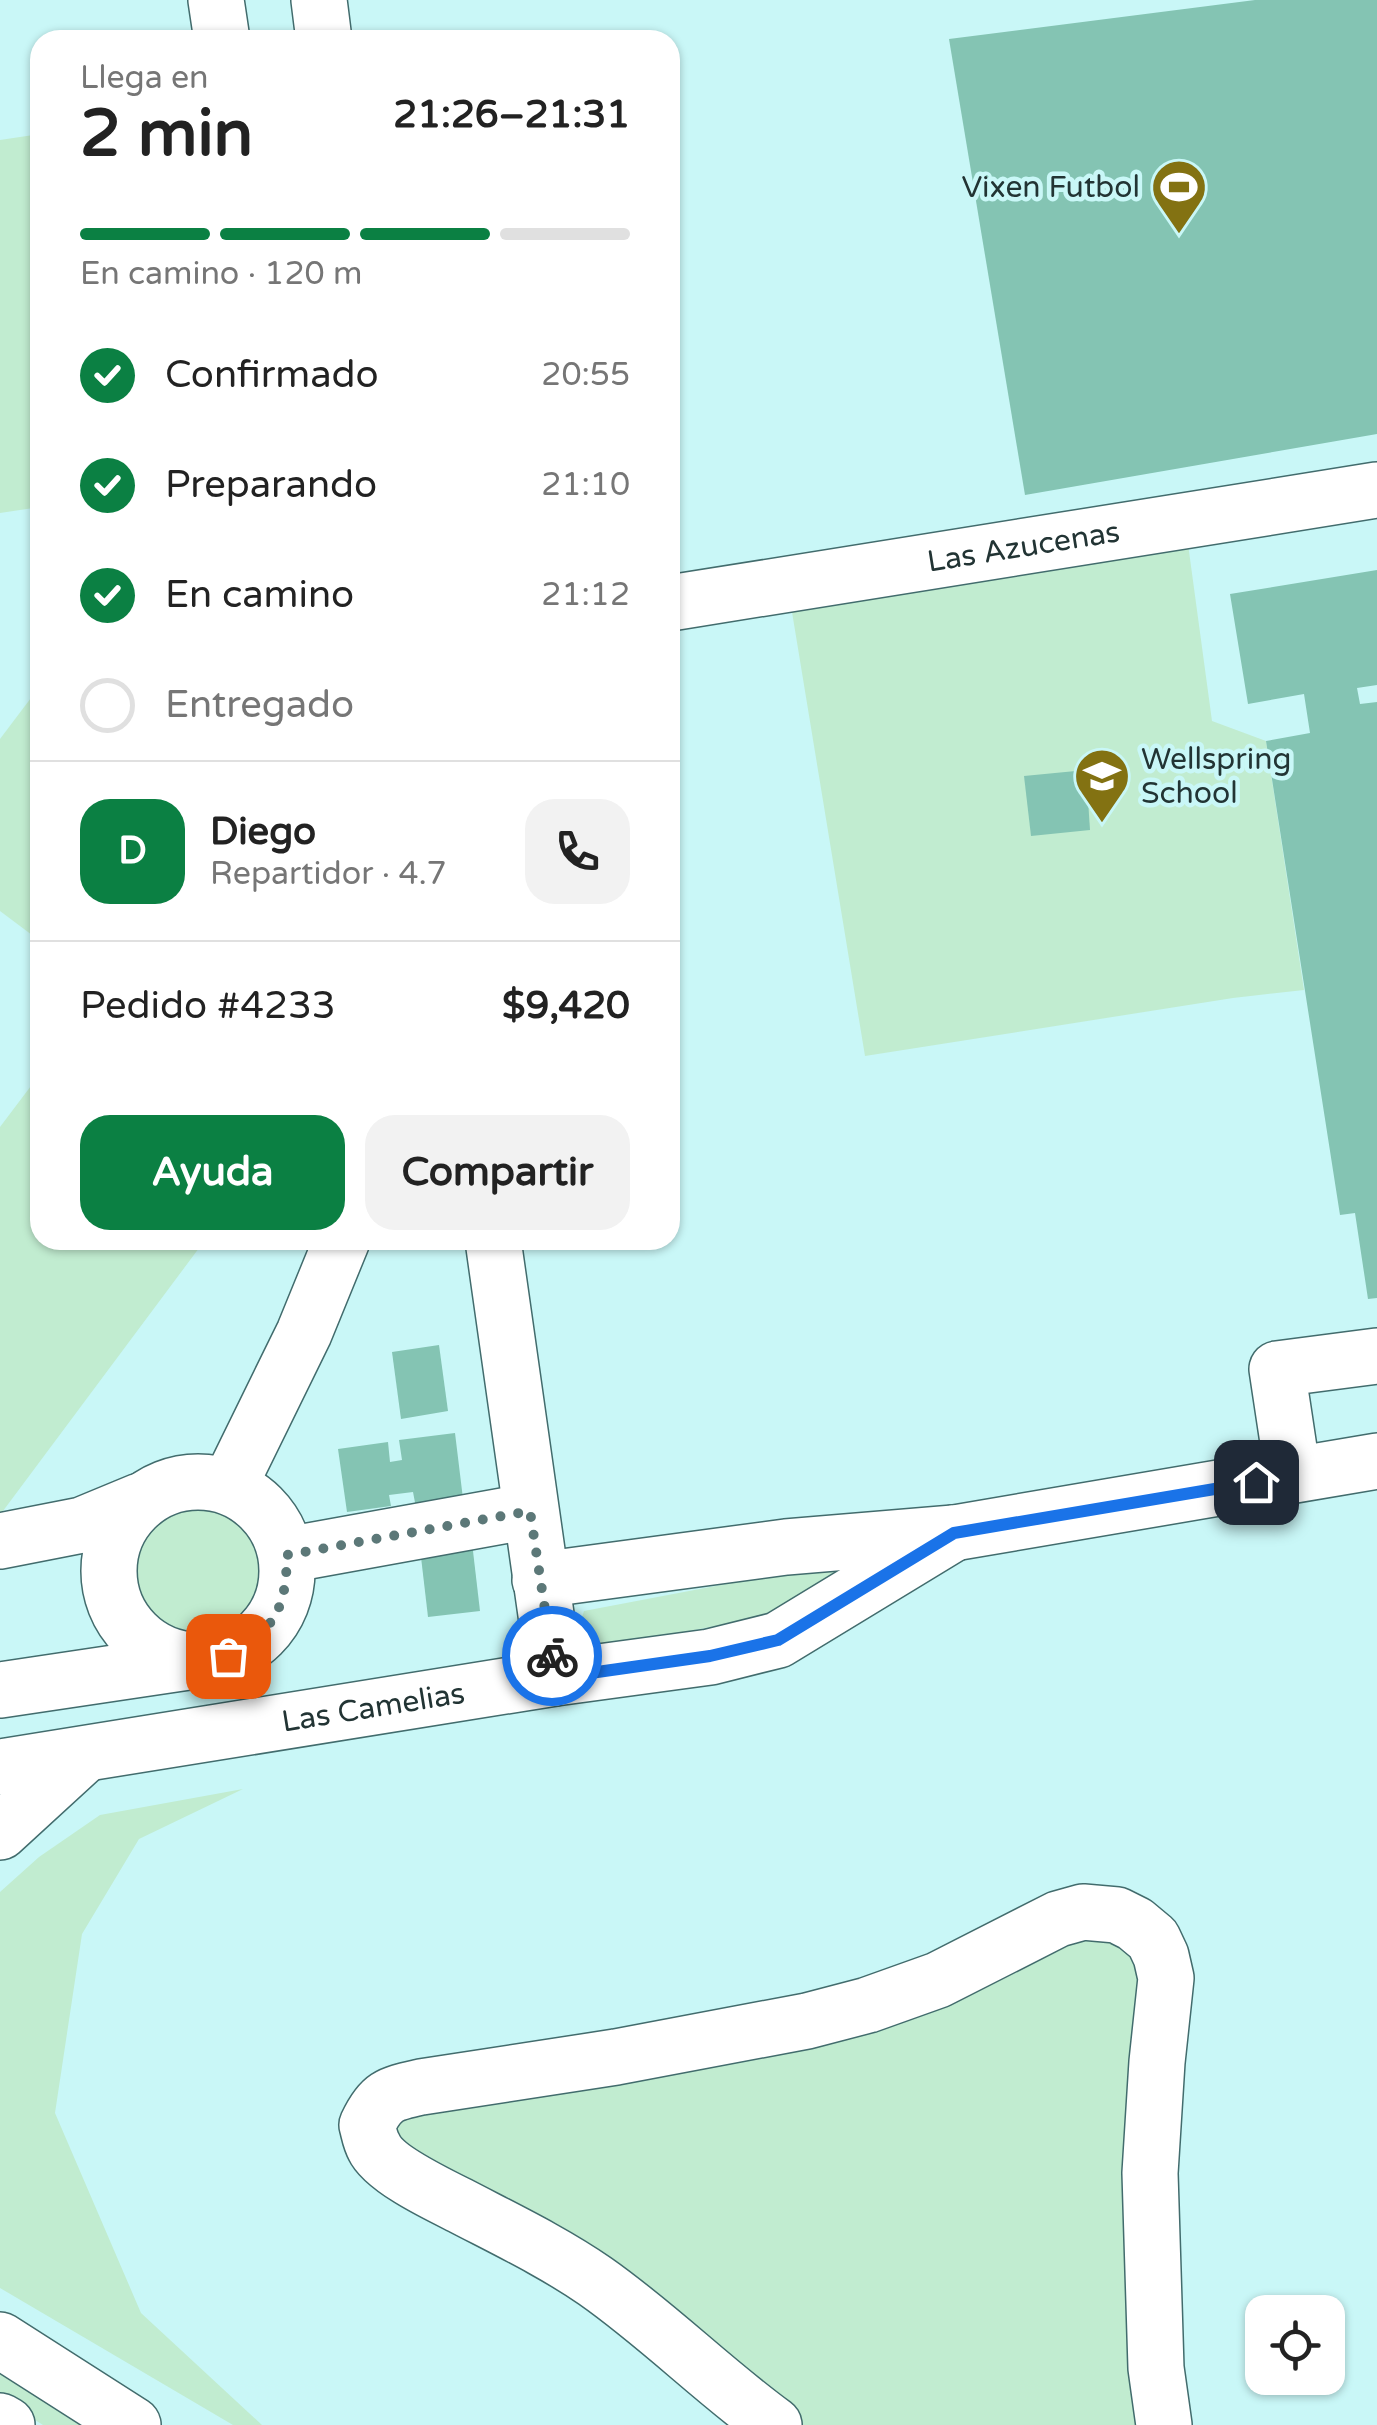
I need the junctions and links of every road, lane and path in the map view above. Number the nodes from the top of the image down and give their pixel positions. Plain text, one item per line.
1 (216, 0) edge
2 (319, 0) edge
3 (220, 30) edge
4 (323, 30) edge
5 (1377, 490) edge
6 (680, 601) edge
7 (338, 1250) edge
8 (494, 1250) edge
9 (1377, 1356) edge
10 (1377, 1461) edge
11 (1294, 1475) junction
12 (230, 1486) junction
13 (140, 1501) junction
14 (530, 1511) junction
15 (954, 1533) junction
16 (0, 1541) edge
17 (287, 1555) junction
18 (540, 1580) junction
19 (197, 1661) junction
20 (555, 1678) junction
21 (0, 1690) edge
22 (84, 1754) junction
23 (0, 1766) edge
24 (0, 1832) edge
25 (0, 2340) edge
26 (0, 2420) edge
27 (7, 2425) edge
28 (133, 2425) edge
29 (774, 2425) edge
30 (1164, 2425) edge

1 - 3 street
2 - 4 street
5 - 6 street, Las Azucenas
7 - 12 street
8 - 14 street
9 - 11 street
10 - 11 street, Las Camelias
11 - 15 street, Las Camelias
12 - 13 street
12 - 17 street
13 - 16 street
13 - 19 street
14 - 17 street
14 - 18 street
15 - 18 street, Las Camelias
15 - 20 street, Las Camelias
17 - 19 street
18 - 20 street
19 - 21 street
20 - 22 street, Las Camelias
22 - 23 street, Las Camelias
22 - 24 street
25 - 28 street
26 - 27 street
29 - 30 street

